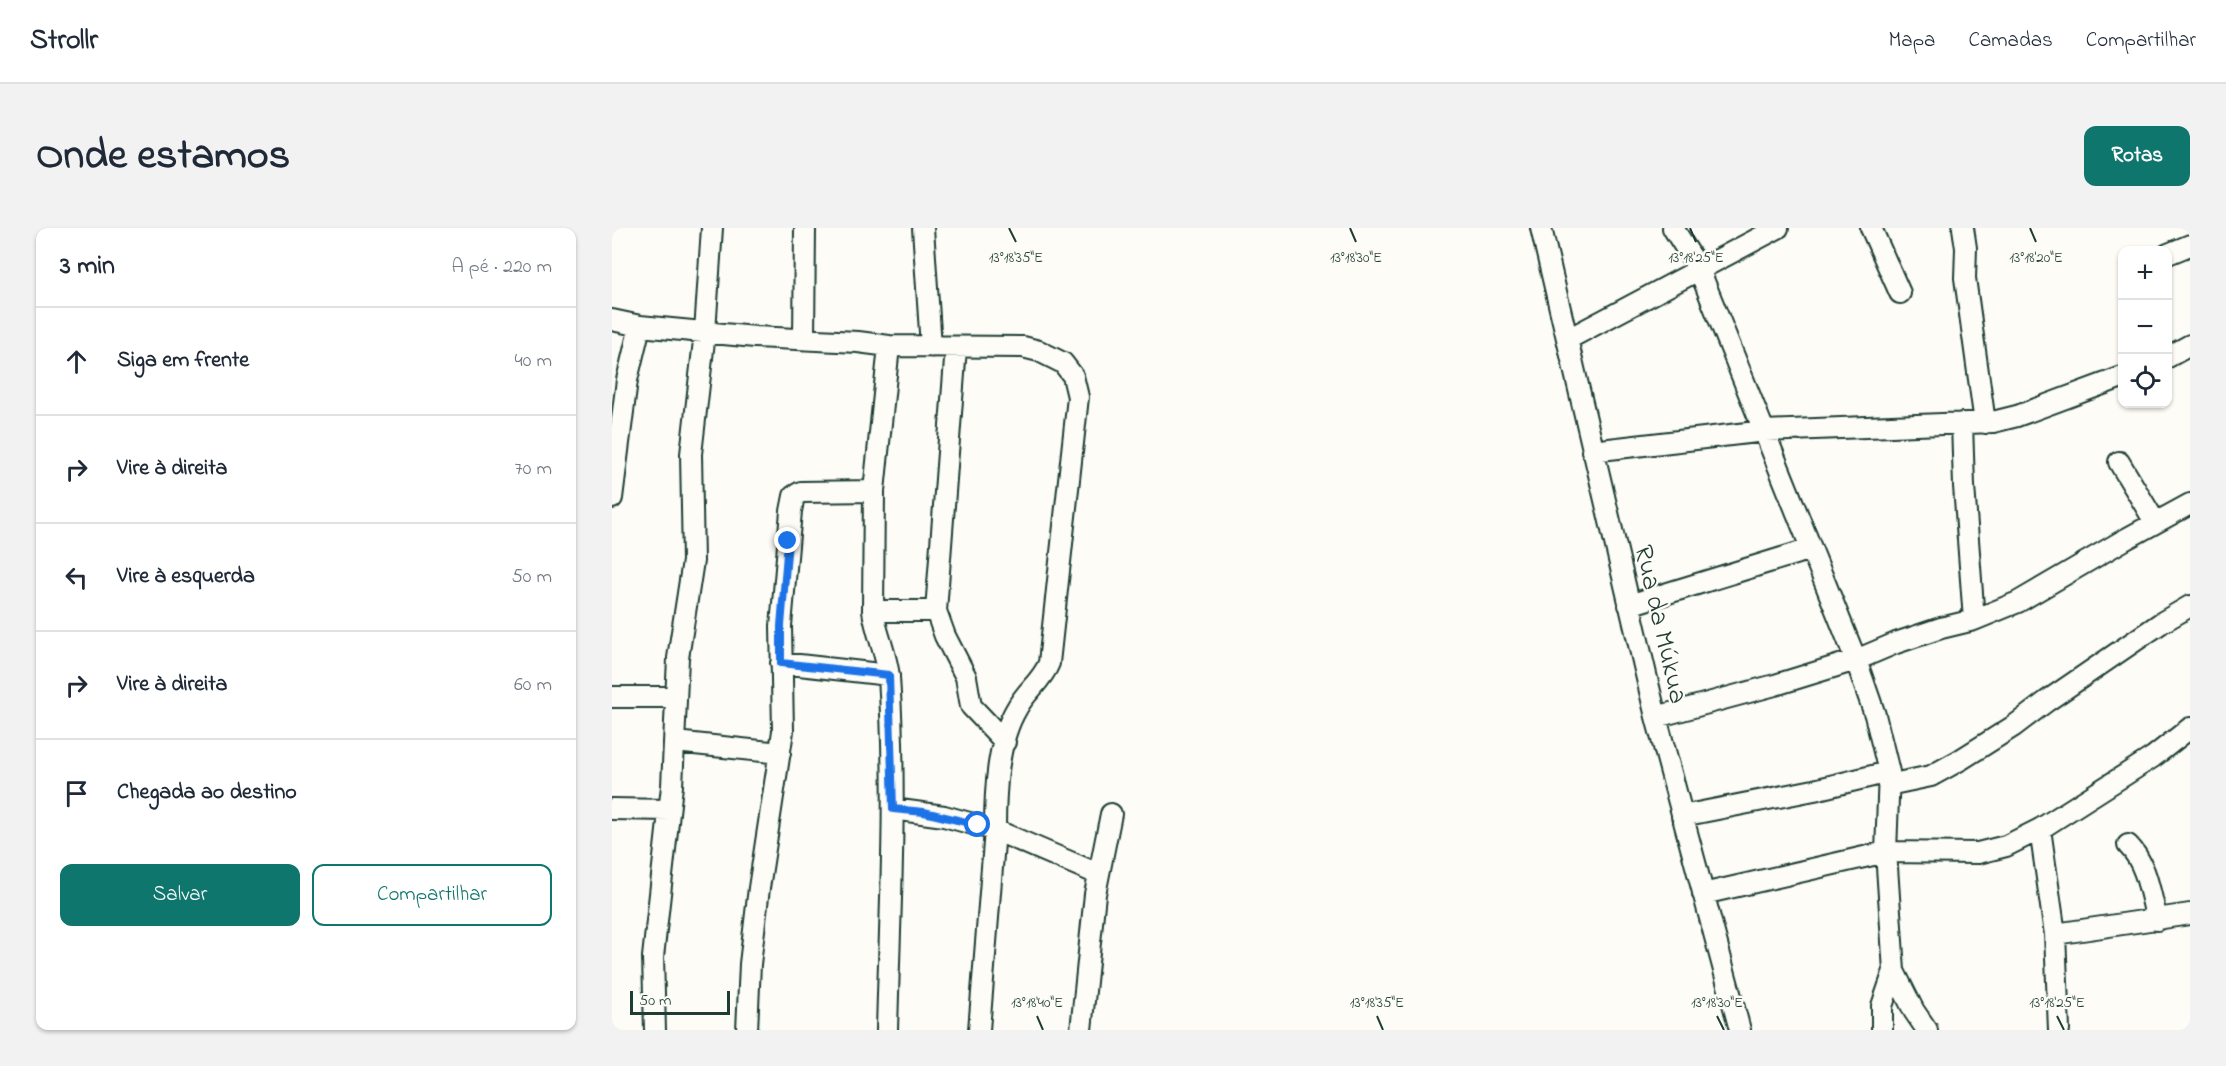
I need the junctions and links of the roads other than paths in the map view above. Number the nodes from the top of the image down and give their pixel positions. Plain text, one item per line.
1 (712, 228) edge
2 (806, 228) edge
3 (923, 228) edge
4 (1541, 228) edge
5 (1673, 228) edge
6 (1871, 228) edge
7 (1963, 228) edge
8 (1773, 230) edge
9 (2190, 245) edge
10 (2172, 252) edge
11 (1699, 269) junction
12 (1900, 293) dead end
13 (612, 320) edge
14 (640, 326) junction
15 (705, 332) junction
16 (804, 339) junction
17 (1568, 339) junction
18 (2190, 345) edge
19 (890, 346) junction
20 (931, 347) junction
21 (956, 347) junction
22 (2172, 355) edge
23 (2118, 378) edge
24 (1962, 423) junction
25 (1985, 423) junction
26 (1765, 431) junction
27 (1592, 451) junction
28 (2119, 462) dead end
29 (874, 490) junction
30 (612, 498) edge
31 (2190, 504) edge
32 (2155, 522) junction
33 (1811, 549) junction
34 (1629, 605) junction
35 (2190, 606) edge
36 (873, 611) junction
37 (936, 611) junction
38 (1974, 620) junction
39 (1856, 660) junction
40 (781, 663) junction
41 (889, 675) junction
42 (612, 697) edge
43 (676, 697) junction
44 (1656, 717) junction
45 (2190, 728) edge
46 (675, 742) junction
47 (1005, 742) junction
48 (780, 753) junction
49 (1888, 779) junction
50 (612, 809) edge
51 (893, 809) junction
52 (669, 810) junction
53 (1111, 814) dead end
54 (1682, 816) junction
55 (2040, 829) junction
56 (995, 830) junction
57 (2128, 845) dead end
58 (1886, 852) junction
59 (1098, 874) junction
60 (1703, 894) junction
61 (2190, 914) edge
62 (2157, 920) junction
63 (2055, 934) junction
64 (1894, 971) junction
65 (655, 1030) edge
66 (747, 1030) edge
67 (887, 1030) edge
68 (979, 1030) edge
69 (1081, 1030) edge
70 (1740, 1030) edge
71 (1882, 1030) edge
72 (1927, 1030) edge
73 (2059, 1030) edge

1 - 15 street
2 - 16 street
3 - 20 street
4 - 17 street, Rua da Múkua
5 - 11 street
6 - 12 street
7 - 25 street
8 - 11 street
9 - 10 street
11 - 17 street
11 - 26 street
13 - 14 street
14 - 15 street
14 - 30 street
15 - 16 street
15 - 43 street
16 - 19 street
17 - 27 street, Rua da Múkua
18 - 22 street
19 - 20 street
19 - 29 street
20 - 21 street
21 - 37 street
21 - 47 street
23 - 25 street
24 - 25 street
24 - 26 street
24 - 38 street
26 - 27 street
26 - 33 street
27 - 34 street, Rua da Múkua
28 - 32 street
29 - 36 street
29 - 40 street
31 - 32 street
32 - 38 street
33 - 34 street
33 - 39 street
34 - 44 street, Rua da Múkua
35 - 49 street
36 - 37 street
36 - 41 street
37 - 47 street
38 - 39 street
39 - 44 street
39 - 49 street
40 - 41 street
40 - 48 street
41 - 51 street
42 - 43 street
43 - 46 street
44 - 54 street, Rua da Múkua
45 - 55 street
46 - 48 street
46 - 52 street
47 - 56 street
48 - 66 street
49 - 54 street
49 - 58 street
50 - 52 street
51 - 56 street
51 - 67 street
52 - 65 street
53 - 59 street
54 - 60 street, Rua da Múkua
55 - 58 street
55 - 63 street
56 - 59 street
56 - 68 street
57 - 62 street
58 - 60 street
58 - 64 street
59 - 69 street
60 - 70 street, Rua da Múkua
61 - 62 street
62 - 63 street
63 - 73 street
64 - 71 street
64 - 72 street

